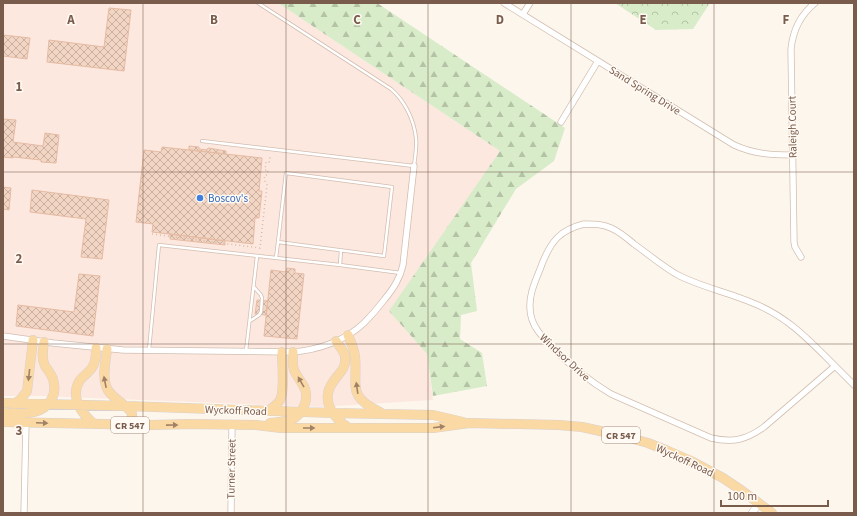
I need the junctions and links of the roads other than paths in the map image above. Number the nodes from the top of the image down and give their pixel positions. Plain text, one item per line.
1 (258, 3) edge
2 (504, 3) edge
3 (530, 3) edge
4 (815, 3) edge
5 (523, 14) junction
6 (598, 61) junction
7 (561, 122) dead end
8 (202, 141) dead end
9 (793, 155) junction
10 (414, 166) junction
11 (278, 242) junction
12 (341, 250) junction
13 (257, 256) junction
14 (802, 257) dead end
15 (276, 258) junction
16 (340, 265) junction
17 (401, 273) junction
18 (254, 287) junction
19 (249, 321) junction
20 (348, 335) junction
21 (3, 336) edge
22 (33, 340) junction
23 (336, 341) junction
24 (44, 342) junction
25 (96, 348) junction
26 (107, 348) junction
27 (149, 350) junction
28 (246, 351) junction
29 (282, 352) junction
30 (293, 352) junction
31 (835, 366) junction
32 (854, 385) edge
33 (3, 404) edge
34 (14, 404) junction
35 (48, 404) junction
36 (78, 405) junction
37 (126, 406) junction
38 (268, 411) junction
39 (300, 412) junction
40 (3, 413) edge
41 (333, 413) junction
42 (383, 413) junction
43 (3, 422) edge
44 (26, 422) junction
45 (469, 423) junction
46 (94, 424) junction
47 (125, 425) junction
48 (232, 425) junction
49 (256, 425) junction
50 (350, 428) junction
51 (759, 503) junction
52 (24, 513) edge
53 (231, 513) edge
54 (752, 513) edge
55 (772, 513) edge

1 - 10 lane
2 - 5 street, Sand Spring Drive
3 - 5 street
4 - 9 street, Raleigh Court
5 - 6 street, Sand Spring Drive
6 - 7 street
6 - 9 street, Sand Spring Drive
8 - 10 lane
9 - 14 street, Raleigh Court
10 - 17 street
11 - 12 lane
11 - 12 lane
11 - 15 lane
12 - 16 lane
13 - 15 lane
13 - 18 lane
13 - 27 lane
15 - 16 lane
16 - 17 lane
17 - 20 street
18 - 19 lane
18 - 19 lane
19 - 28 lane
20 - 23 street
42 -> 20 main road
21 - 22 street
22 - 24 street
22 -> 34 main road
23 - 30 street
23 - 41 main road
24 - 25 street
24 - 35 main road
25 - 26 street
25 - 36 main road
26 - 27 street
37 -> 26 main road
27 - 28 street
28 - 29 street
29 - 30 street
29 - 38 main road
39 -> 30 main road
31 - 31 street, Windsor Drive
31 - 32 street, Windsor Drive
33 - 34 main road, Wyckoff Road / CR 547
34 - 35 main road, Wyckoff Road / CR 547
35 - 36 main road, Wyckoff Road / CR 547
35 - 40 main road
36 - 37 main road, Wyckoff Road / CR 547
36 - 46 main road
37 - 38 main road, Wyckoff Road / CR 547
37 - 47 main road
38 - 39 main road, Wyckoff Road / CR 547
39 - 41 main road, Wyckoff Road / CR 547
39 - 49 main road
41 - 42 main road, Wyckoff Road / CR 547
41 - 50 main road
42 - 45 main road, Wyckoff Road / CR 547
43 - 44 main road, Wyckoff Road / CR 547
44 -> 46 main road, Wyckoff Road / CR 547
44 - 52 street
50 -> 45 main road, Wyckoff Road / CR 547
45 - 51 main road, Wyckoff Road / CR 547
46 - 47 main road, Wyckoff Road / CR 547
47 -> 48 main road, Wyckoff Road / CR 547
48 - 49 main road, Wyckoff Road / CR 547
48 - 53 street, Turner Street
49 -> 50 main road, Wyckoff Road / CR 547
51 - 54 street
51 - 55 main road, Wyckoff Road / CR 547

